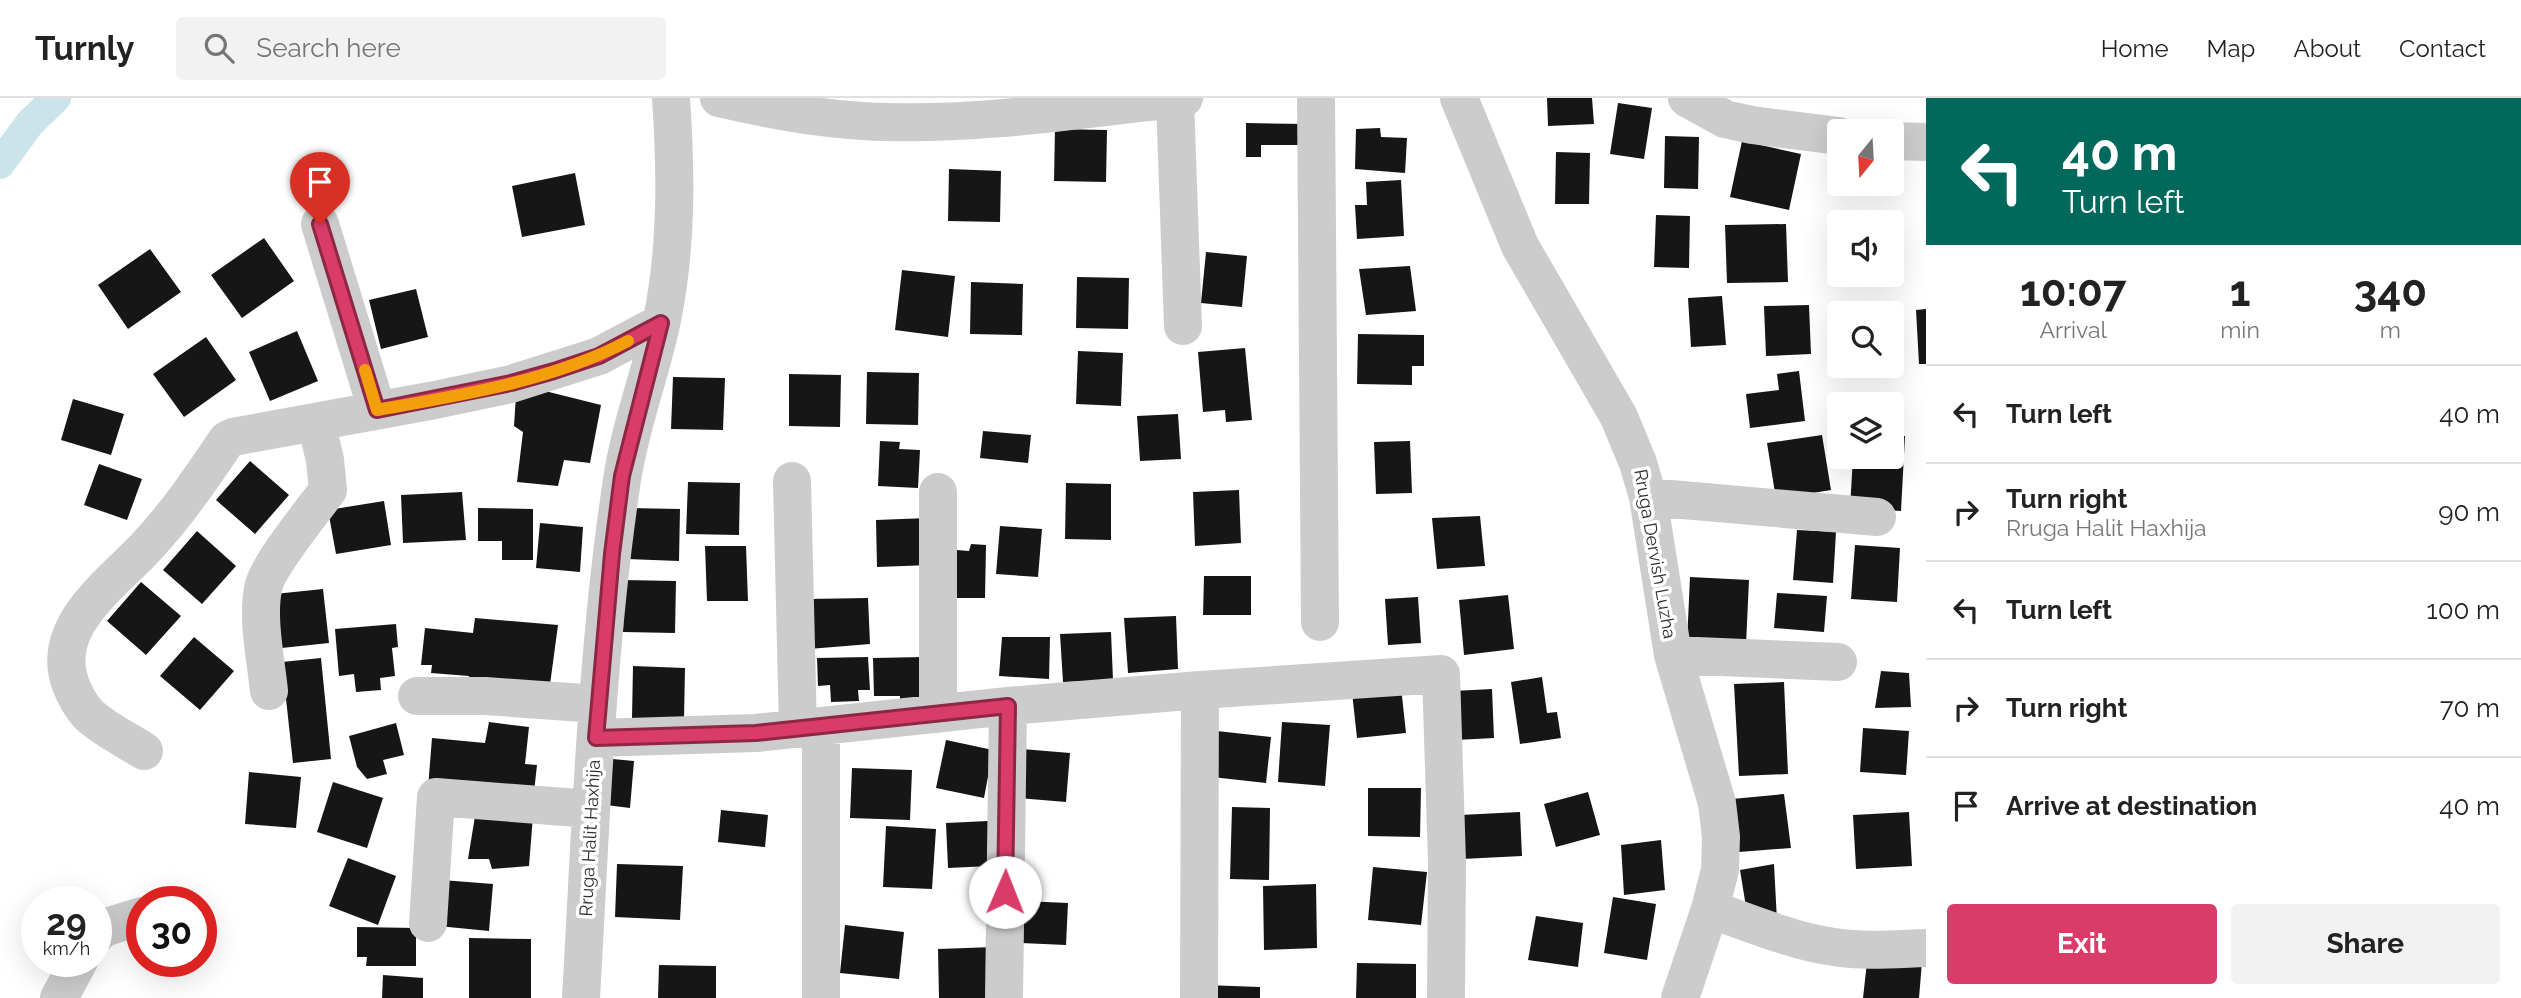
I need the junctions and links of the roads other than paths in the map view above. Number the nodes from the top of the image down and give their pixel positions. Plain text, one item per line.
1 (671, 98) edge
2 (719, 98) edge
3 (1184, 98) edge
4 (1316, 98) edge
5 (1459, 98) edge
6 (1687, 98) edge
7 (1175, 99) edge
8 (1068, 104) edge
9 (1827, 134) edge
10 (1904, 141) edge
11 (1926, 142) edge
12 (320, 224) dead end
13 (661, 323) junction
14 (1183, 326) dead end
15 (377, 410) junction
16 (316, 422) junction
17 (792, 481) dead end
18 (938, 492) dead end
19 (1647, 497) junction
20 (1877, 517) dead end
21 (1320, 622) dead end
22 (1673, 655) junction
23 (1838, 662) dead end
24 (1200, 690) junction
25 (270, 691) dead end
26 (417, 696) dead end
27 (1008, 706) junction
28 (939, 714) junction
29 (596, 721) junction
30 (809, 728) junction
31 (144, 751) dead end
32 (592, 809) junction
33 (1710, 909) junction
34 (428, 923) dead end
35 (1926, 948) edge
36 (70, 977) edge
37 (59, 998) edge
38 (581, 998) edge
39 (821, 998) edge
40 (1004, 998) edge
41 (1199, 998) edge
42 (1446, 998) edge
43 (1679, 998) edge

1 - 13 street, Rruga Halit Haxhija
2 - 8 street
3 - 7 street
4 - 21 street
5 - 19 street, Rruga Dervish Luzha
6 - 9 street
7 - 8 street
7 - 14 street
10 - 11 street
12 - 15 street
13 - 15 street
13 - 29 street, Rruga Halit Haxhija
15 - 16 street
16 - 25 street
16 - 31 street
17 - 30 street
18 - 28 street
19 - 20 street
19 - 22 street, Rruga Dervish Luzha
22 - 23 street
22 - 33 street, Rruga Dervish Luzha
24 - 27 street
24 - 41 street
24 - 42 street
26 - 29 street
27 - 28 street
27 - 40 street
28 - 30 street
29 - 30 street
29 - 32 street, Rruga Halit Haxhija
30 - 39 street
32 - 34 street
32 - 38 street, Rruga Halit Haxhija
33 - 35 street
33 - 43 street, Rruga Dervish Luzha
36 - 37 street

